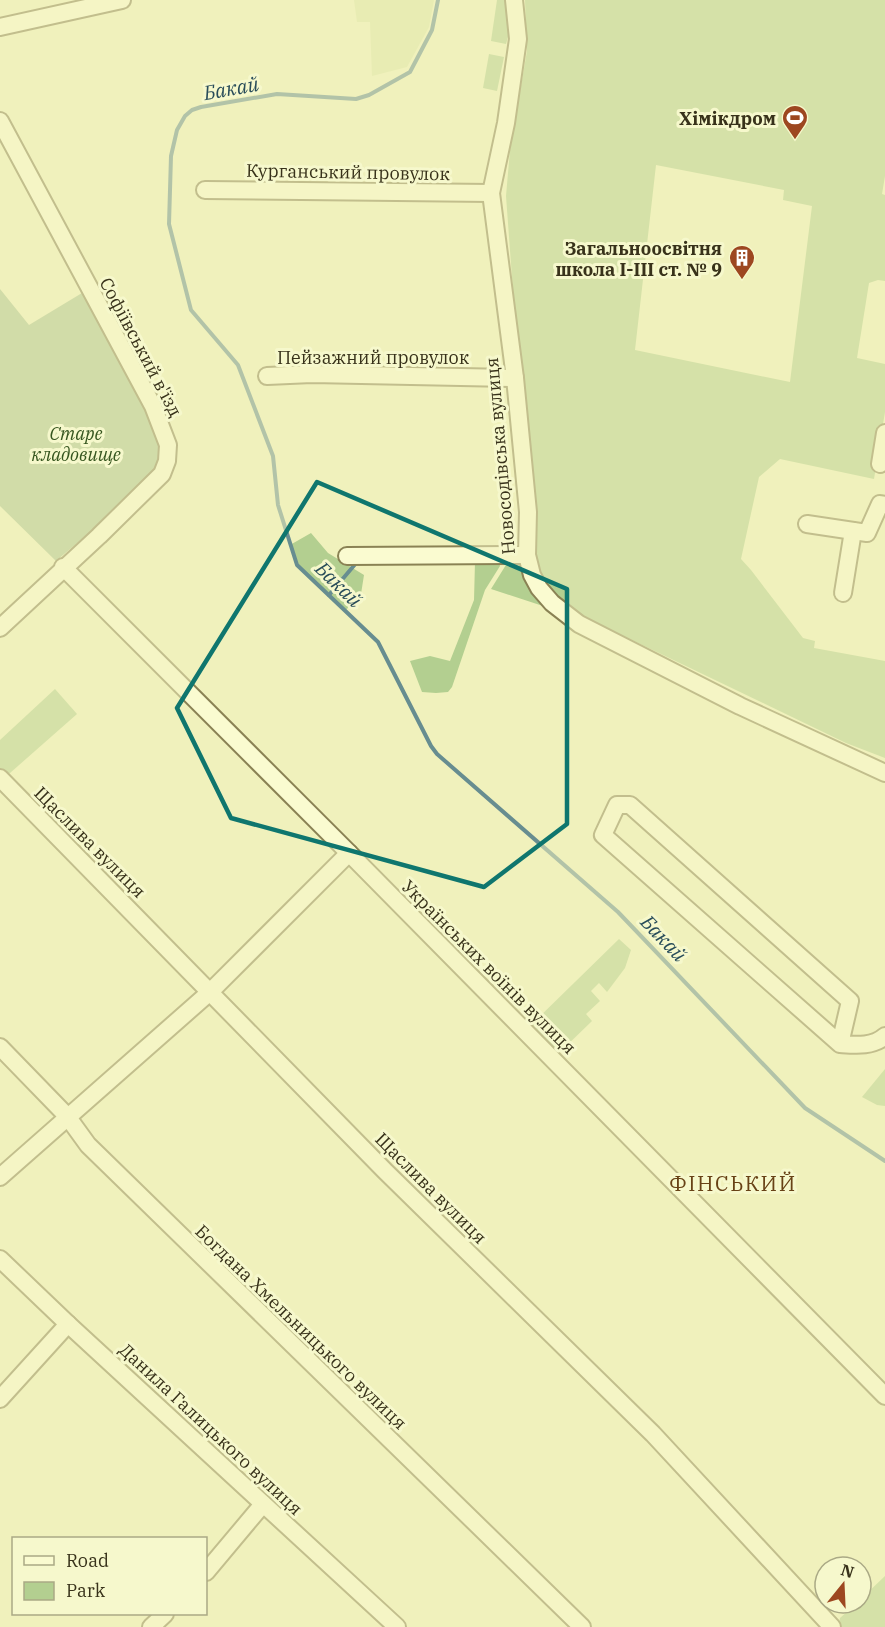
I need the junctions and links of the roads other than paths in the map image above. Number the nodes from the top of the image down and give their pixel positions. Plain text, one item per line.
1 (122, 0) edge
2 (514, 0) edge
3 (0, 27) edge
4 (0, 121) edge
5 (205, 190) dead end
6 (491, 193) junction
7 (267, 376) dead end
8 (515, 378) junction
9 (885, 433) edge
10 (880, 464) dead end
11 (885, 505) edge
12 (807, 524) dead end
13 (853, 531) junction
14 (527, 555) junction
15 (347, 556) dead end
16 (63, 567) junction
17 (843, 593) dead end
18 (0, 628) edge
19 (885, 773) edge
20 (0, 778) edge
21 (349, 853) junction
22 (210, 993) junction
23 (885, 1036) edge
24 (840, 1044) junction
25 (0, 1047) edge
26 (67, 1116) junction
27 (0, 1177) edge
28 (0, 1259) edge
29 (68, 1324) junction
30 (885, 1396) edge
31 (0, 1399) edge
32 (263, 1504) junction
33 (207, 1571) edge
34 (164, 1615) edge
35 (151, 1627) edge
36 (397, 1627) edge
37 (582, 1627) edge
38 (832, 1627) edge

1 - 3 street
2 - 6 street, Новосодівська вулиця
4 - 16 street, Софіївський в'їзд
5 - 6 street, Курганський провулок
6 - 8 street, Новосодівська вулиця
7 - 8 street, Пейзажний провулок
8 - 14 street, Новосодівська вулиця
9 - 10 street
11 - 13 street
12 - 13 street
13 - 17 street
14 - 15 street
14 - 19 street, Новосодівська вулиця
16 - 18 street, Софіївський в'їзд
16 - 21 street, Українських воїнів вулиця
20 - 22 street, Щаслива вулиця
21 - 22 street
21 - 30 street, Українських воїнів вулиця
22 - 26 street
22 - 38 street, Щаслива вулиця
23 - 24 street
24 - 24 street
25 - 26 street, Богдана Хмельницького вулиця
26 - 27 street
26 - 37 street, Богдана Хмельницького вулиця
28 - 29 street, Данила Галицького вулиця
29 - 31 street
29 - 32 street, Данила Галицького вулиця
32 - 33 street
32 - 36 street, Данила Галицького вулиця
34 - 35 street

